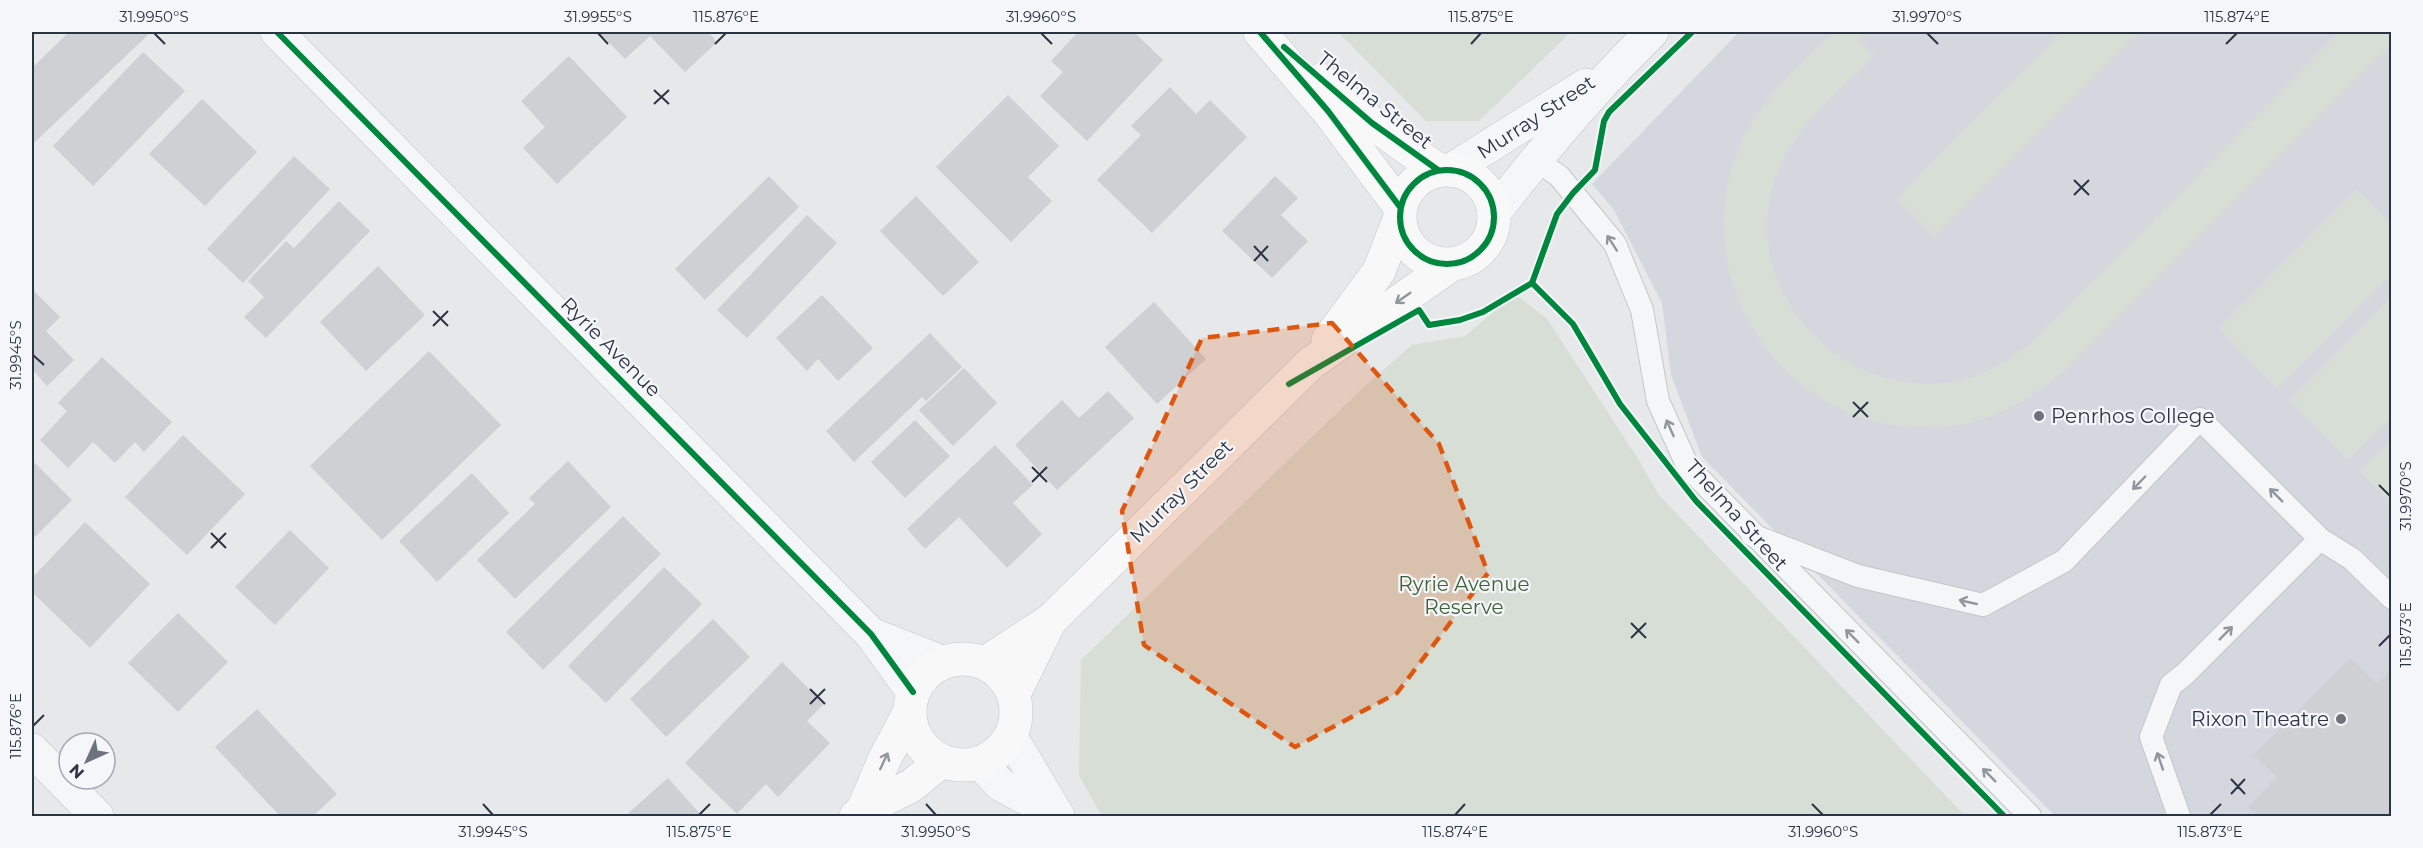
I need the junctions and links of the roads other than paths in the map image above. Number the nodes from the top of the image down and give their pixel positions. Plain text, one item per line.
1 (277, 32) edge
2 (1260, 32) edge
3 (1265, 32) edge
4 (1652, 32) edge
5 (1620, 63) junction
6 (1536, 160) junction
7 (1445, 170) junction
8 (1494, 213) junction
9 (1400, 214) junction
10 (1450, 264) junction
11 (1311, 363) junction
12 (1752, 535) junction
13 (2320, 539) junction
14 (2391, 598) edge
15 (1051, 620) junction
16 (871, 634) junction
17 (942, 662) junction
18 (985, 663) junction
19 (1014, 694) junction
20 (911, 703) junction
21 (1011, 737) junction
22 (32, 750) edge
23 (942, 761) junction
24 (980, 763) junction
25 (859, 813) edge
26 (1056, 814) edge
27 (97, 816) edge
28 (2030, 816) edge
29 (2179, 816) edge

1 - 16 street, Ryrie Avenue
2 - 9 main road, Thelma Street
3 - 7 main road, Thelma Street
4 - 5 street, Murray Street
5 - 6 street, Murray Street
5 - 7 street, Murray Street
6 - 8 street, Murray Street
12 -> 6 lane, Thelma Street
7 - 8 main road
7 - 9 main road
8 - 10 main road
9 - 10 main road
9 - 11 main road, Murray Street
10 -> 11 main road, Murray Street
11 - 15 main road, Murray Street
13 -> 12 lane
28 -> 12 lane, Thelma Street
13 - 14 lane
29 -> 13 lane
15 - 18 main road, Murray Street
15 - 19 main road, Murray Street
16 - 17 street, Ryrie Avenue
16 - 20 street, Ryrie Avenue
17 - 18 main road
17 - 20 main road
18 - 19 main road
19 - 21 main road
20 - 23 main road
25 -> 20 main road
21 - 24 main road
21 - 26 street
22 - 27 street
23 - 24 main road
23 - 25 main road
24 - 26 street

